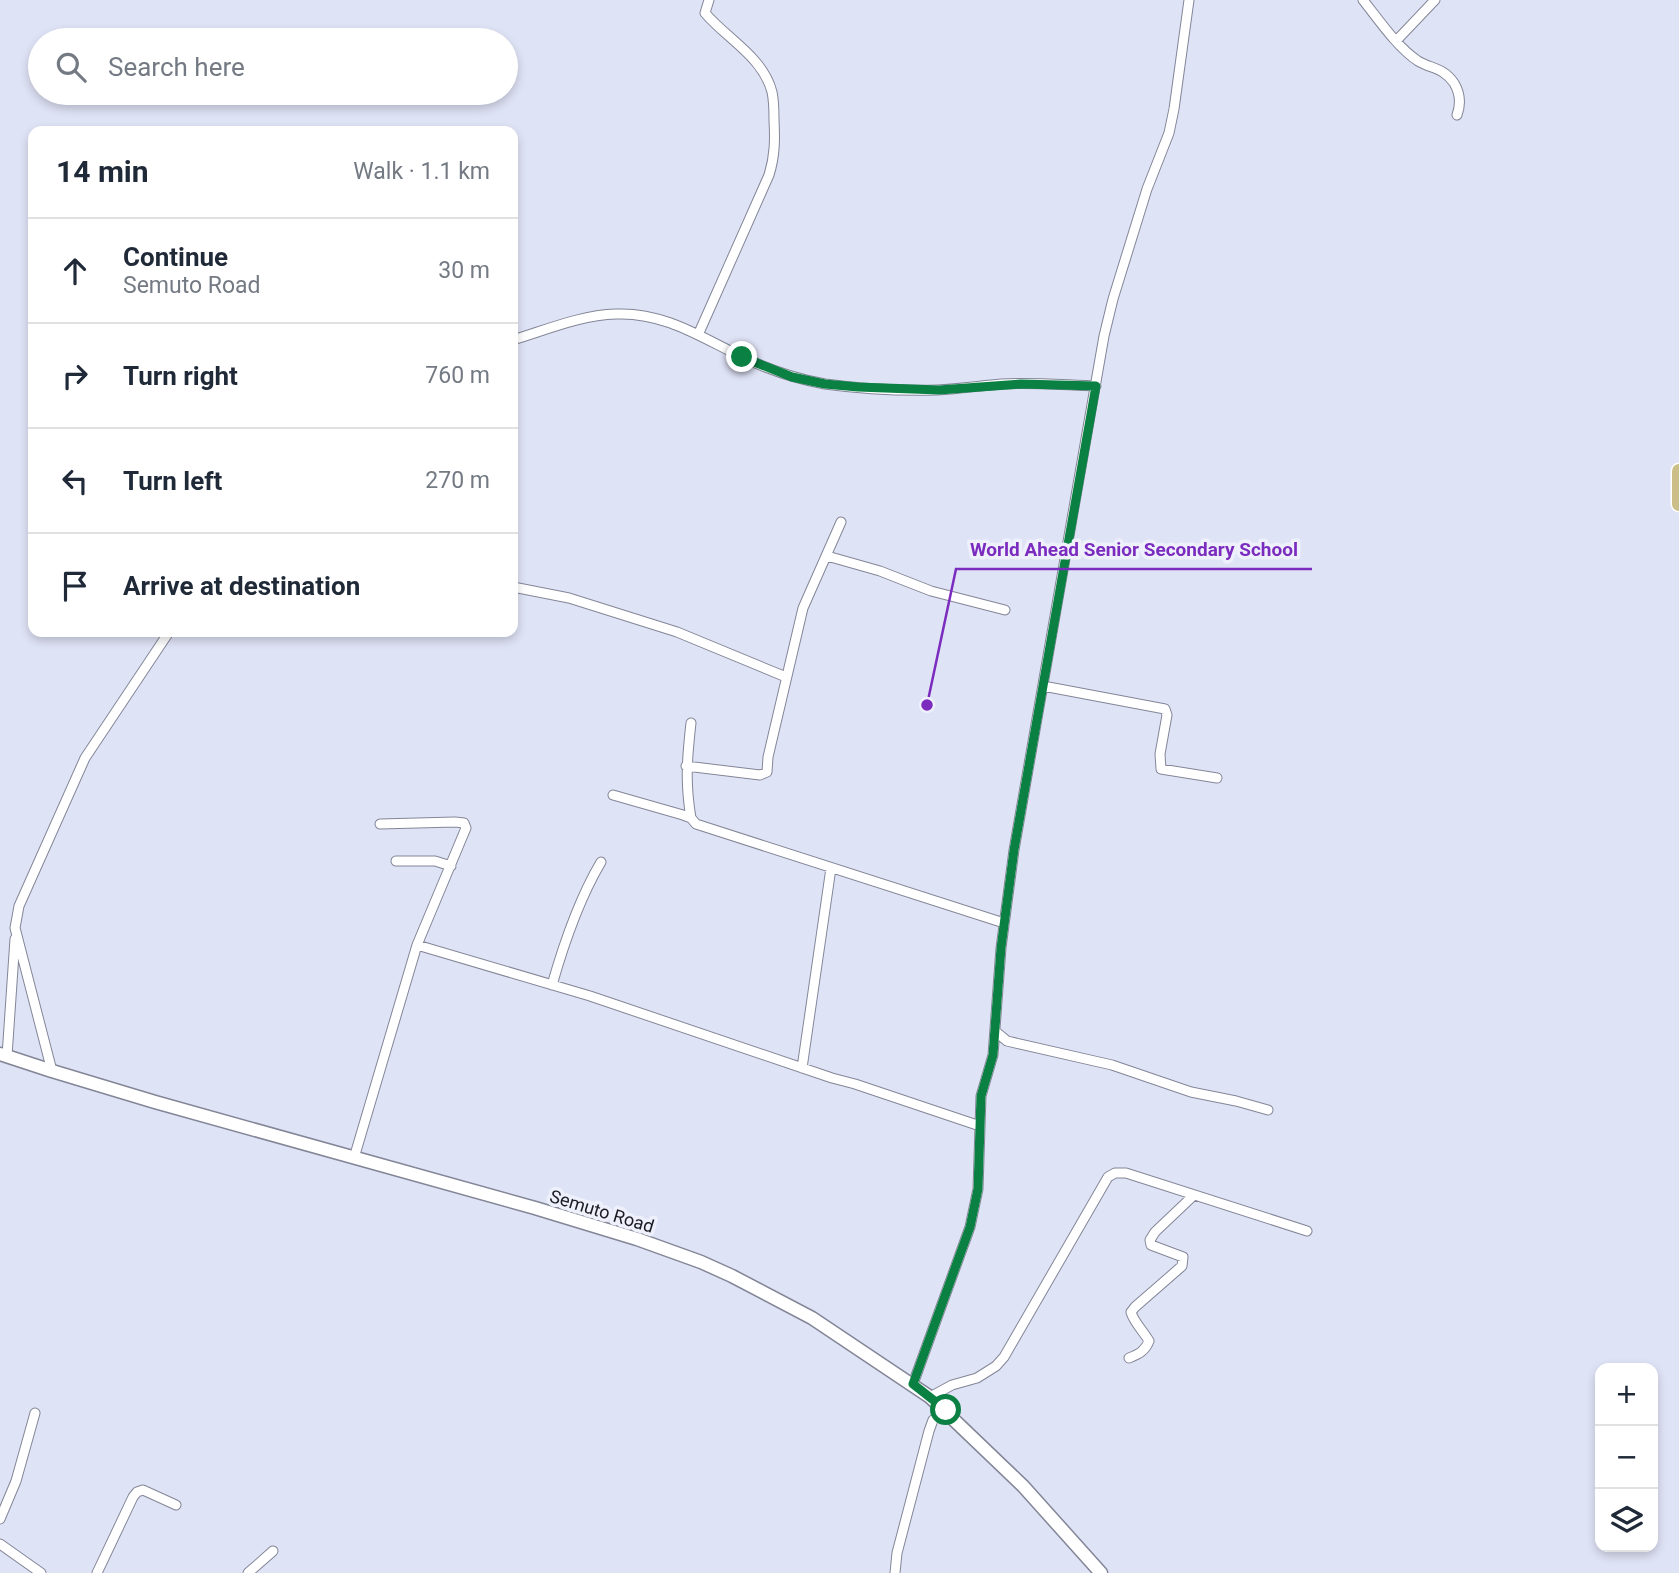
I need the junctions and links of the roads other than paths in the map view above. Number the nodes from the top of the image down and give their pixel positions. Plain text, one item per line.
1 (709, 0) edge
2 (1189, 0) edge
3 (1363, 0) edge
4 (1434, 0) edge
5 (1396, 41) junction
6 (1457, 115) dead end
7 (698, 335) junction
8 (518, 338) edge
9 (1096, 386) junction
10 (1679, 471) edge
11 (1679, 504) edge
12 (841, 522) dead end
13 (827, 555) junction
14 (518, 588) edge
15 (1005, 610) dead end
16 (166, 637) edge
17 (786, 677) junction
18 (1044, 686) junction
19 (691, 723) dead end
20 (686, 766) junction
21 (1217, 778) dead end
22 (613, 795) dead end
23 (691, 818) junction
24 (380, 824) dead end
25 (396, 861) dead end
26 (601, 862) dead end
27 (451, 866) junction
28 (831, 868) junction
29 (1004, 923) junction
30 (15, 928) junction
31 (417, 945) junction
32 (552, 985) junction
33 (995, 1031) junction
34 (4, 1055) edge
35 (802, 1068) junction
36 (52, 1072) junction
37 (1268, 1110) dead end
38 (980, 1126) junction
39 (355, 1158) junction
40 (1194, 1195) junction
41 (1307, 1231) dead end
42 (1129, 1358) dead end
43 (913, 1384) junction
44 (930, 1397) junction
45 (946, 1410) junction
46 (35, 1413) dead end
47 (176, 1505) dead end
48 (0, 1519) edge
49 (0, 1544) edge
50 (273, 1551) dead end
51 (41, 1573) edge
52 (97, 1573) edge
53 (248, 1573) edge
54 (895, 1573) edge
55 (1101, 1573) edge

1 - 7 street
2 - 9 street
3 - 5 street
4 - 5 street
5 - 6 street
7 - 8 street
7 - 9 street
9 - 18 street
10 - 11 main road
12 - 13 street
13 - 15 street
13 - 17 street
14 - 17 street
16 - 30 street
17 - 20 street
18 - 21 street
18 - 29 street
19 - 20 street
20 - 23 street
22 - 23 street
23 - 28 street
24 - 27 street
25 - 27 street
26 - 32 street
27 - 31 street
28 - 29 street
28 - 35 street
29 - 33 street
30 - 34 street
30 - 36 street
31 - 32 street
31 - 39 street
32 - 35 street
33 - 37 street
33 - 38 street
34 - 36 main road, Semuto Road
35 - 38 street
36 - 39 main road, Semuto Road
38 - 43 street
39 - 43 main road, Semuto Road
40 - 41 street
40 - 42 street
40 - 44 street
43 - 44 main road, Semuto Road
44 - 45 main road, Semuto Road
45 - 54 street
45 - 55 main road, Semuto Road
46 - 48 street
47 - 52 street
49 - 51 street
50 - 53 street

